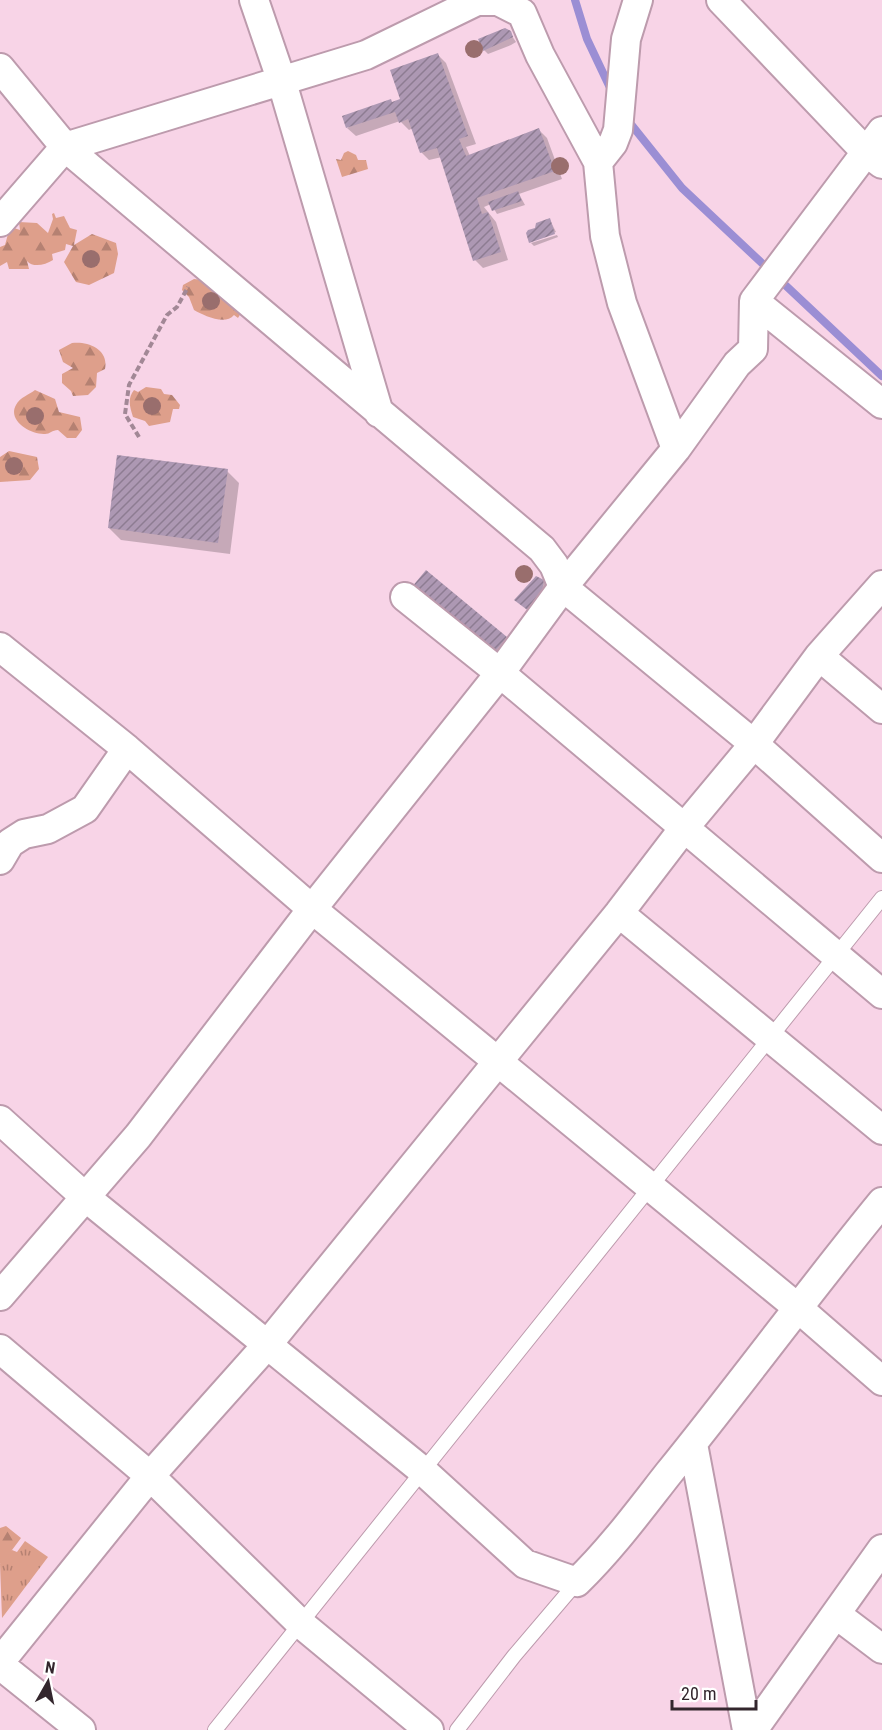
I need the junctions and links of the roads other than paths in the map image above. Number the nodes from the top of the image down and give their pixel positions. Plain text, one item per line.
1 (254, 0) edge
2 (638, 0) edge
3 (721, 0) edge
4 (520, 7) edge
5 (0, 68) edge
6 (281, 79) junction
7 (64, 147) junction
8 (877, 149) edge
9 (598, 162) junction
10 (0, 222) edge
11 (754, 301) junction
12 (882, 404) edge
13 (379, 413) junction
14 (676, 448) junction
15 (882, 585) edge
16 (563, 587) junction
17 (405, 597) dead end
18 (0, 647) edge
19 (819, 656) junction
20 (501, 673) junction
21 (882, 709) edge
22 (754, 744) junction
23 (127, 749) junction
24 (684, 828) junction
25 (882, 858) edge
26 (0, 860) edge
27 (882, 898) edge
28 (312, 909) junction
29 (620, 913) junction
30 (838, 956) junction
31 (882, 994) edge
32 (772, 1037) junction
33 (497, 1061) junction
34 (0, 1120) edge
35 (882, 1130) edge
36 (651, 1186) junction
37 (84, 1196) junction
38 (882, 1202) edge
39 (0, 1296) edge
40 (798, 1308) junction
41 (267, 1345) junction
42 (0, 1349) edge
43 (882, 1381) edge
44 (693, 1444) junction
45 (423, 1471) junction
46 (150, 1476) junction
47 (882, 1549) edge
48 (577, 1582) junction
49 (837, 1614) junction
50 (301, 1624) junction
51 (882, 1649) edge
52 (0, 1663) edge
53 (81, 1730) edge
54 (215, 1730) edge
55 (429, 1730) edge
56 (457, 1730) edge
57 (747, 1730) edge
58 (753, 1730) edge

1 - 6 street
2 - 9 street
3 - 8 street
4 - 6 street
4 - 9 street
5 - 7 street
6 - 7 street
6 - 13 street
7 - 10 street
7 - 13 street
8 - 11 street
9 - 14 street
11 - 12 street
11 - 14 street
13 - 16 street
14 - 16 street
15 - 19 street
16 - 20 street
16 - 22 street
17 - 20 street
18 - 23 street
19 - 21 street
19 - 22 street
20 - 24 street
20 - 28 street
22 - 24 street
22 - 25 street
23 - 26 street
23 - 28 street
24 - 29 street
24 - 30 street
27 - 30 lane
28 - 33 street
28 - 37 street
29 - 32 street
29 - 33 street
30 - 31 street
30 - 32 lane
32 - 35 street
32 - 36 lane
33 - 36 street
33 - 41 street
34 - 37 street
36 - 40 street
36 - 45 lane
37 - 39 street
37 - 41 street
38 - 40 street
40 - 43 street
40 - 44 street
41 - 45 street
41 - 46 street
42 - 46 street
44 - 48 street
44 - 57 street
45 - 48 street
45 - 50 lane
46 - 50 street
46 - 52 street
47 - 49 street
48 - 56 lane
49 - 51 street
49 - 58 street
50 - 54 lane
50 - 55 street
52 - 53 street

